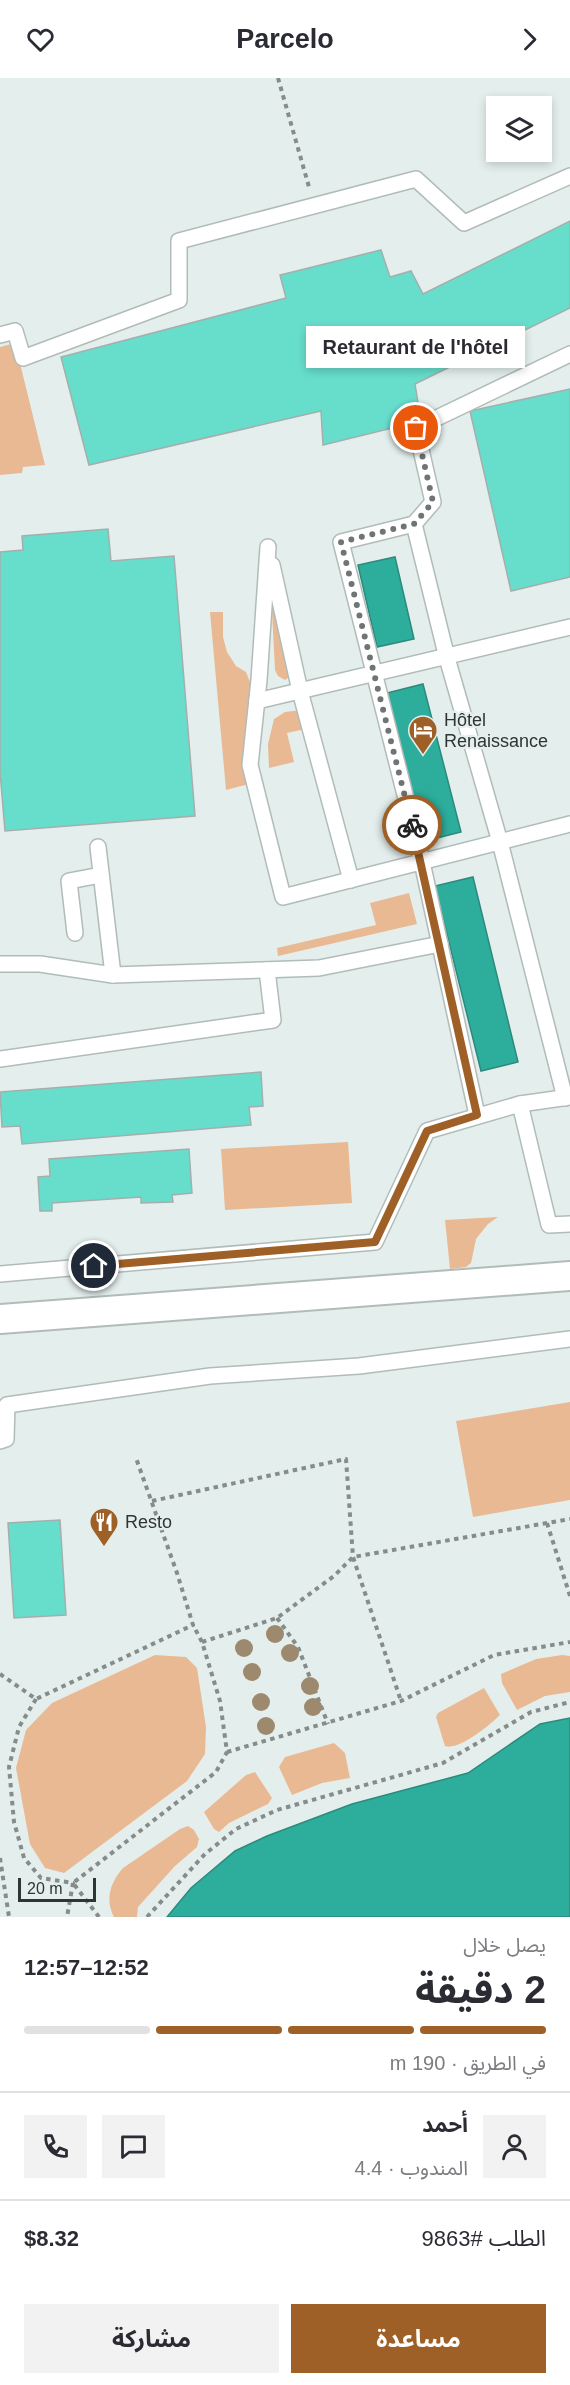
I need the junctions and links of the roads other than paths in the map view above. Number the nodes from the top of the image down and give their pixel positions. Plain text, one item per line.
1 (570, 176) edge
2 (0, 335) edge
3 (570, 354) edge
4 (414, 524) junction
5 (570, 627) edge
6 (447, 658) junction
7 (374, 672) junction
8 (300, 691) junction
9 (257, 701) junction
10 (570, 824) edge
11 (500, 842) junction
12 (98, 847) dead end
13 (422, 862) junction
14 (101, 875) junction
15 (351, 880) junction
16 (75, 933) dead end
17 (440, 944) junction
18 (0, 964) edge
19 (267, 970) junction
20 (113, 975) junction
21 (0, 1059) edge
22 (568, 1098) edge
23 (520, 1104) junction
24 (477, 1115) junction
25 (570, 1224) edge
26 (0, 1274) edge
27 (570, 1276) edge
28 (0, 1319) edge
29 (570, 1339) edge
30 (0, 1441) edge

1 - 2 lane
3 - 4 lane
4 - 6 lane
4 - 7 lane
5 - 6 lane
6 - 7 lane
6 - 11 lane
7 - 8 lane
7 - 13 lane
8 - 9 lane
8 - 9 lane
8 - 15 lane
9 - 15 lane
10 - 11 lane
11 - 13 lane
11 - 22 lane
12 - 14 lane
13 - 15 lane
13 - 17 lane
14 - 16 lane
14 - 20 lane
17 - 19 lane
17 - 24 lane
18 - 20 lane
19 - 20 lane
19 - 21 lane
22 - 23 lane
23 - 24 lane
23 - 25 lane
24 - 26 lane
27 - 28 street
29 - 30 lane

